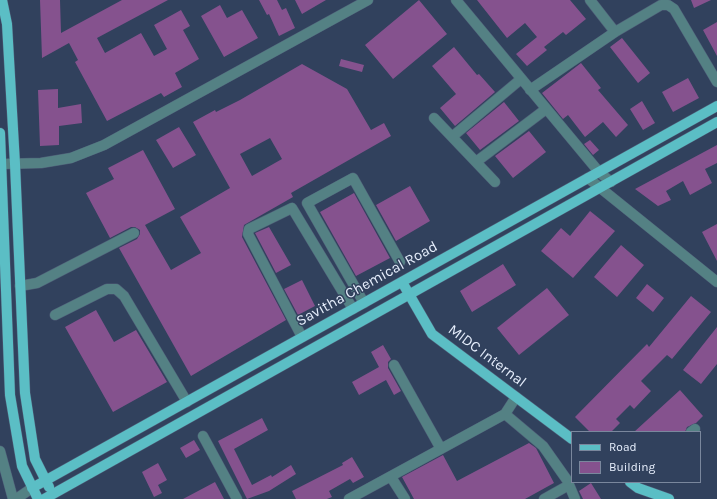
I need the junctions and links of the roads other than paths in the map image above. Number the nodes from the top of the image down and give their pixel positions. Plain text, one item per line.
1 (2, 0) edge
2 (368, 0) edge
3 (456, 0) edge
4 (590, 0) edge
5 (615, 32) junction
6 (521, 79) junction
7 (717, 82) edge
8 (530, 90) junction
9 (717, 106) edge
10 (546, 109) junction
11 (434, 118) dead end
12 (717, 122) edge
13 (0, 133) edge
14 (453, 136) junction
15 (476, 162) junction
16 (2, 164) junction
17 (16, 164) junction
18 (599, 172) junction
19 (588, 178) junction
20 (495, 182) dead end
21 (611, 182) junction
22 (600, 188) junction
23 (134, 233) dead end
24 (400, 262) dead end
25 (402, 282) junction
26 (717, 282) edge
27 (20, 286) junction
28 (409, 295) junction
29 (364, 303) junction
30 (352, 309) junction
31 (55, 315) dead end
32 (302, 337) junction
33 (394, 364) dead end
34 (516, 397) junction
35 (186, 402) junction
36 (505, 414) junction
37 (203, 436) dead end
38 (571, 438) edge
39 (441, 449) junction
40 (0, 451) edge
41 (391, 477) junction
42 (46, 481) junction
43 (637, 484) edge
44 (569, 485) junction
45 (32, 488) junction
46 (51, 497) edge
47 (13, 499) edge
48 (16, 499) edge
49 (38, 499) edge
50 (237, 499) edge
51 (349, 499) edge
52 (405, 499) edge
53 (544, 499) edge
54 (574, 499) edge
55 (669, 499) edge

1 - 17 main road
2 - 17 street
3 - 6 street
4 - 5 street
5 - 7 street
5 - 8 street
6 - 8 street
6 - 14 street
8 - 10 street
9 - 18 main road, Savitha Chemical Road
10 - 15 street
10 - 18 street
11 - 14 street
12 - 21 main road, Savitha Chemical Road
13 - 16 main road
14 - 15 street
15 - 20 street
16 - 17 street
16 - 45 main road
17 - 27 main road
18 - 19 main road, Savitha Chemical Road
18 - 21 street
19 - 22 street
19 - 25 main road, Savitha Chemical Road
21 - 22 main road, Savitha Chemical Road
22 - 26 street
22 - 28 main road, Savitha Chemical Road
23 - 27 street
24 - 29 street
25 - 28 main road, MIDC Internal
25 - 29 main road, Savitha Chemical Road
27 - 42 main road
28 - 34 main road, MIDC Internal
28 - 46 main road, Savitha Chemical Road
29 - 30 main road, Savitha Chemical Road
30 - 32 main road, Savitha Chemical Road
30 - 32 street
31 - 35 street
32 - 35 main road, Savitha Chemical Road
33 - 39 street
34 - 36 street
34 - 38 main road, MIDC Internal
35 - 42 main road, Savitha Chemical Road
36 - 39 street
36 - 44 street
37 - 50 street
39 - 41 street
40 - 47 street
41 - 51 street
41 - 52 street
42 - 45 main road, Savitha Chemical Road
42 - 46 main road
43 - 55 main road
44 - 53 street
44 - 54 street
45 - 48 street
45 - 49 main road

